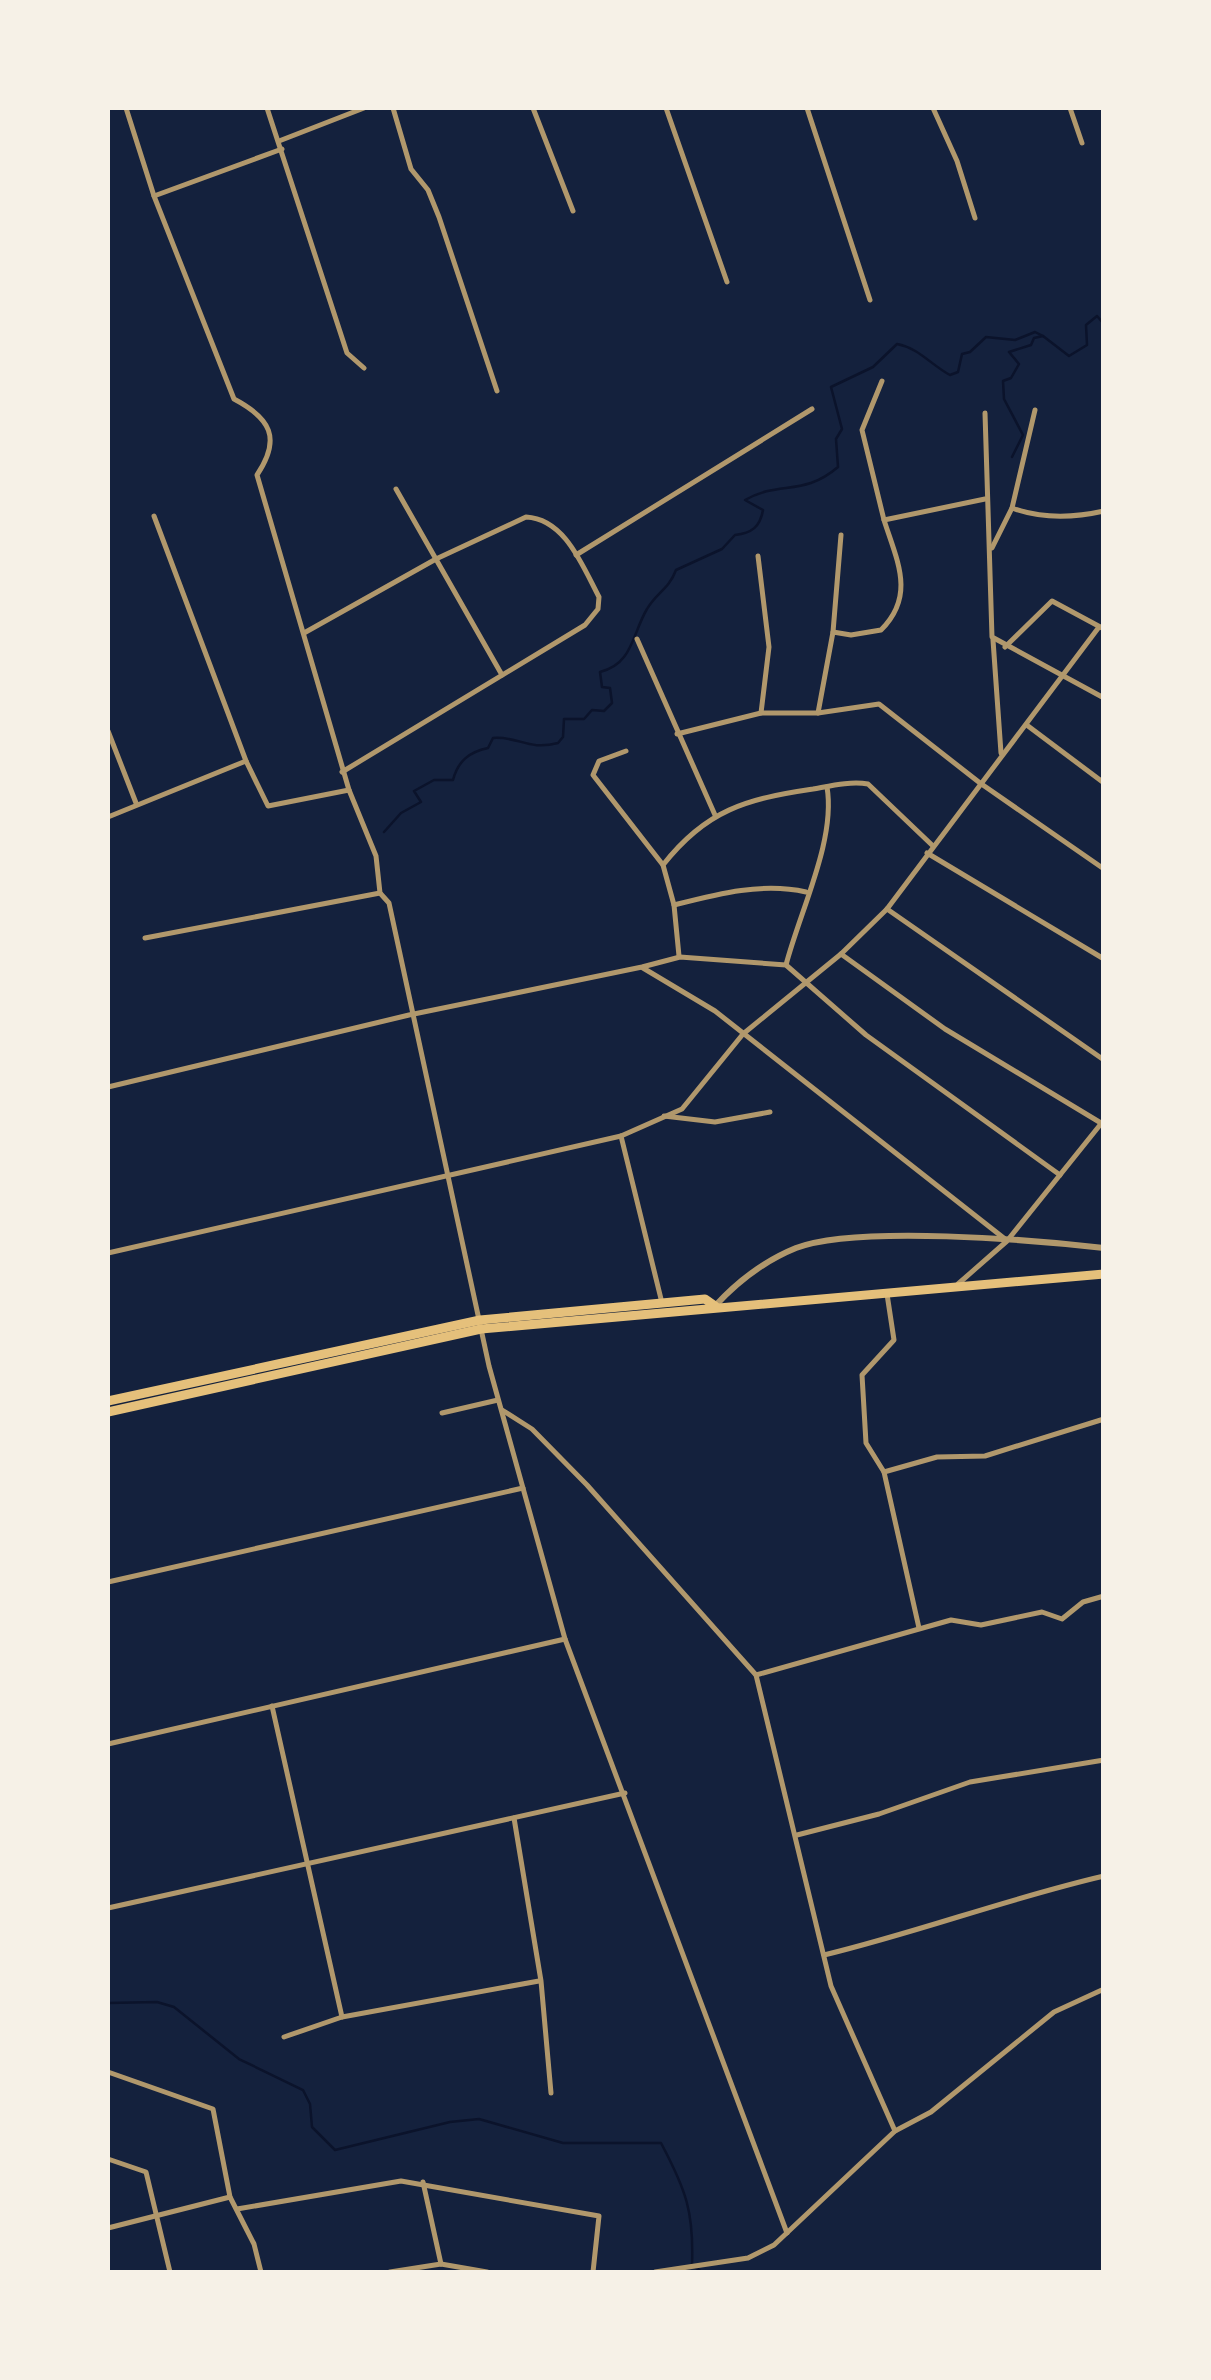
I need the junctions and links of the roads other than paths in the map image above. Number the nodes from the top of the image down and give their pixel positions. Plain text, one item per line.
1 (126, 108) edge
2 (267, 108) edge
3 (364, 108) edge
4 (392, 108) edge
5 (533, 108) edge
6 (666, 108) edge
7 (808, 108) edge
8 (933, 108) edge
9 (1070, 108) edge
10 (279, 141) junction
11 (1082, 143) dead end
12 (282, 150) junction
13 (154, 196) junction
14 (573, 211) dead end
15 (975, 218) dead end
16 (728, 282) dead end
17 (870, 300) dead end
18 (364, 368) dead end
19 (882, 381) dead end
20 (497, 391) dead end
21 (812, 410) dead end
22 (1035, 410) dead end
23 (986, 413) dead end
24 (396, 489) dead end
25 (984, 499) junction
26 (1012, 508) junction
27 (1104, 510) edge
28 (154, 516) dead end
29 (884, 520) junction
30 (841, 535) dead end
31 (990, 551) junction
32 (576, 555) junction
33 (758, 556) dead end
34 (436, 559) junction
35 (1101, 628) edge
36 (833, 632) junction
37 (304, 634) junction
38 (992, 637) junction
39 (637, 639) dead end
40 (1005, 646) junction
41 (502, 675) junction
42 (1065, 676) junction
43 (1104, 698) edge
44 (761, 713) junction
45 (818, 713) junction
46 (1028, 726) junction
47 (108, 731) edge
48 (677, 734) junction
49 (626, 751) dead end
50 (1002, 755) junction
51 (246, 762) junction
52 (342, 772) junction
53 (980, 783) junction
54 (1104, 783) edge
55 (827, 787) junction
56 (349, 790) junction
57 (136, 803) junction
58 (715, 815) junction
59 (108, 817) edge
60 (933, 846) junction
61 (926, 854) junction
62 (663, 866) junction
63 (1104, 870) edge
64 (806, 892) junction
65 (380, 894) junction
66 (674, 905) junction
67 (887, 908) junction
68 (145, 938) dead end
69 (841, 954) junction
70 (680, 958) junction
71 (1104, 960) edge
72 (786, 965) junction
73 (642, 967) junction
74 (802, 981) junction
75 (410, 1015) junction
76 (743, 1034) junction
77 (1104, 1060) edge
78 (108, 1088) edge
79 (770, 1112) dead end
80 (662, 1116) junction
81 (1102, 1121) edge
82 (621, 1136) junction
83 (1060, 1174) junction
84 (448, 1175) junction
85 (1007, 1240) junction
86 (1104, 1248) edge
87 (108, 1253) edge
88 (1104, 1274) edge
89 (956, 1286) junction
90 (886, 1294) junction
91 (662, 1304) junction
92 (715, 1306) junction
93 (481, 1325) junction
94 (108, 1401) edge
95 (499, 1404) junction
96 (108, 1412) edge
97 (442, 1413) dead end
98 (1104, 1419) edge
99 (884, 1472) junction
100 (523, 1488) junction
101 (108, 1582) edge
102 (1104, 1596) edge
103 (919, 1628) junction
104 (565, 1639) junction
105 (756, 1675) junction
106 (272, 1706) junction
107 (108, 1744) edge
108 (1104, 1760) edge
109 (626, 1793) junction
110 (514, 1818) junction
111 (796, 1836) junction
112 (305, 1866) junction
113 (1104, 1876) edge
114 (108, 1908) edge
115 (824, 1955) junction
116 (541, 1981) junction
117 (1104, 1989) edge
118 (342, 2017) junction
119 (284, 2037) dead end
120 (108, 2072) edge
121 (551, 2093) dead end
122 (896, 2131) junction
123 (108, 2158) edge
124 (423, 2182) junction
125 (230, 2197) junction
126 (237, 2208) junction
127 (158, 2214) junction
128 (108, 2228) edge
129 (788, 2233) junction
130 (441, 2264) junction
131 (170, 2272) edge
132 (261, 2272) edge
133 (395, 2272) edge
134 (486, 2272) edge
135 (593, 2272) edge
136 (655, 2272) edge

1 - 13 street
2 - 10 street
3 - 10 street
4 - 20 street
5 - 14 street
6 - 16 street
7 - 17 street
8 - 15 street
9 - 11 street
10 - 12 street
12 - 13 street
12 - 18 street
13 - 37 street
19 - 29 street
21 - 32 street
22 - 26 street
23 - 25 street
24 - 34 street
25 - 29 street
25 - 31 street
26 - 27 street
26 - 31 street
28 - 51 street
29 - 36 street
30 - 36 street
31 - 38 street
32 - 34 street
32 - 41 street
33 - 44 street
34 - 37 street
34 - 41 street
35 - 40 street
35 - 42 street
36 - 45 street
37 - 52 street
38 - 40 street
38 - 50 street
39 - 48 street
40 - 42 street
41 - 52 street
42 - 43 street
42 - 46 street
44 - 45 street
44 - 48 street
45 - 53 street
46 - 50 street
46 - 54 street
47 - 57 street
48 - 58 street
49 - 62 street
50 - 53 street
51 - 56 street
51 - 57 street
52 - 56 street
53 - 60 street
53 - 63 street
55 - 58 street
55 - 60 street
55 - 64 street
56 - 65 street
57 - 59 street
58 - 62 street
60 - 61 street
61 - 67 street
61 - 71 street
62 - 66 street
64 - 66 street
64 - 72 street
65 - 68 street
65 - 75 street
66 - 70 street
67 - 69 street
67 - 77 street
69 - 74 street
69 - 81 street
70 - 72 street
70 - 73 street
72 - 74 street
73 - 75 street
73 - 76 street
74 - 76 street
74 - 83 street
75 - 78 street
75 - 84 street
76 - 80 street
76 - 85 street
79 - 80 street
80 - 82 street
81 - 83 street
82 - 84 street
82 - 91 street
83 - 85 street
84 - 87 street
84 - 93 street
85 - 86 street
85 - 89 street
85 - 92 street
88 - 89 highway
89 - 90 highway
90 - 92 highway
90 - 99 street
91 - 92 highway
91 - 93 highway
92 - 93 highway
93 - 94 highway
93 - 95 street
93 - 96 highway
95 - 97 street
95 - 100 street
95 - 105 street
98 - 99 street
99 - 103 street
100 - 101 street
100 - 104 street
102 - 103 street
103 - 105 street
104 - 106 street
104 - 109 street
105 - 111 street
106 - 107 street
106 - 112 street
108 - 111 street
109 - 110 street
109 - 129 street
110 - 112 street
110 - 116 street
111 - 115 street
112 - 114 street
112 - 118 street
113 - 115 street
115 - 122 street
116 - 118 street
116 - 121 street
117 - 122 street
118 - 119 street
120 - 125 street
122 - 129 street
123 - 127 street
124 - 126 street
124 - 130 street
124 - 135 street
125 - 126 street
125 - 127 street
126 - 132 street
127 - 128 street
127 - 131 street
129 - 136 street
130 - 133 street
130 - 134 street

